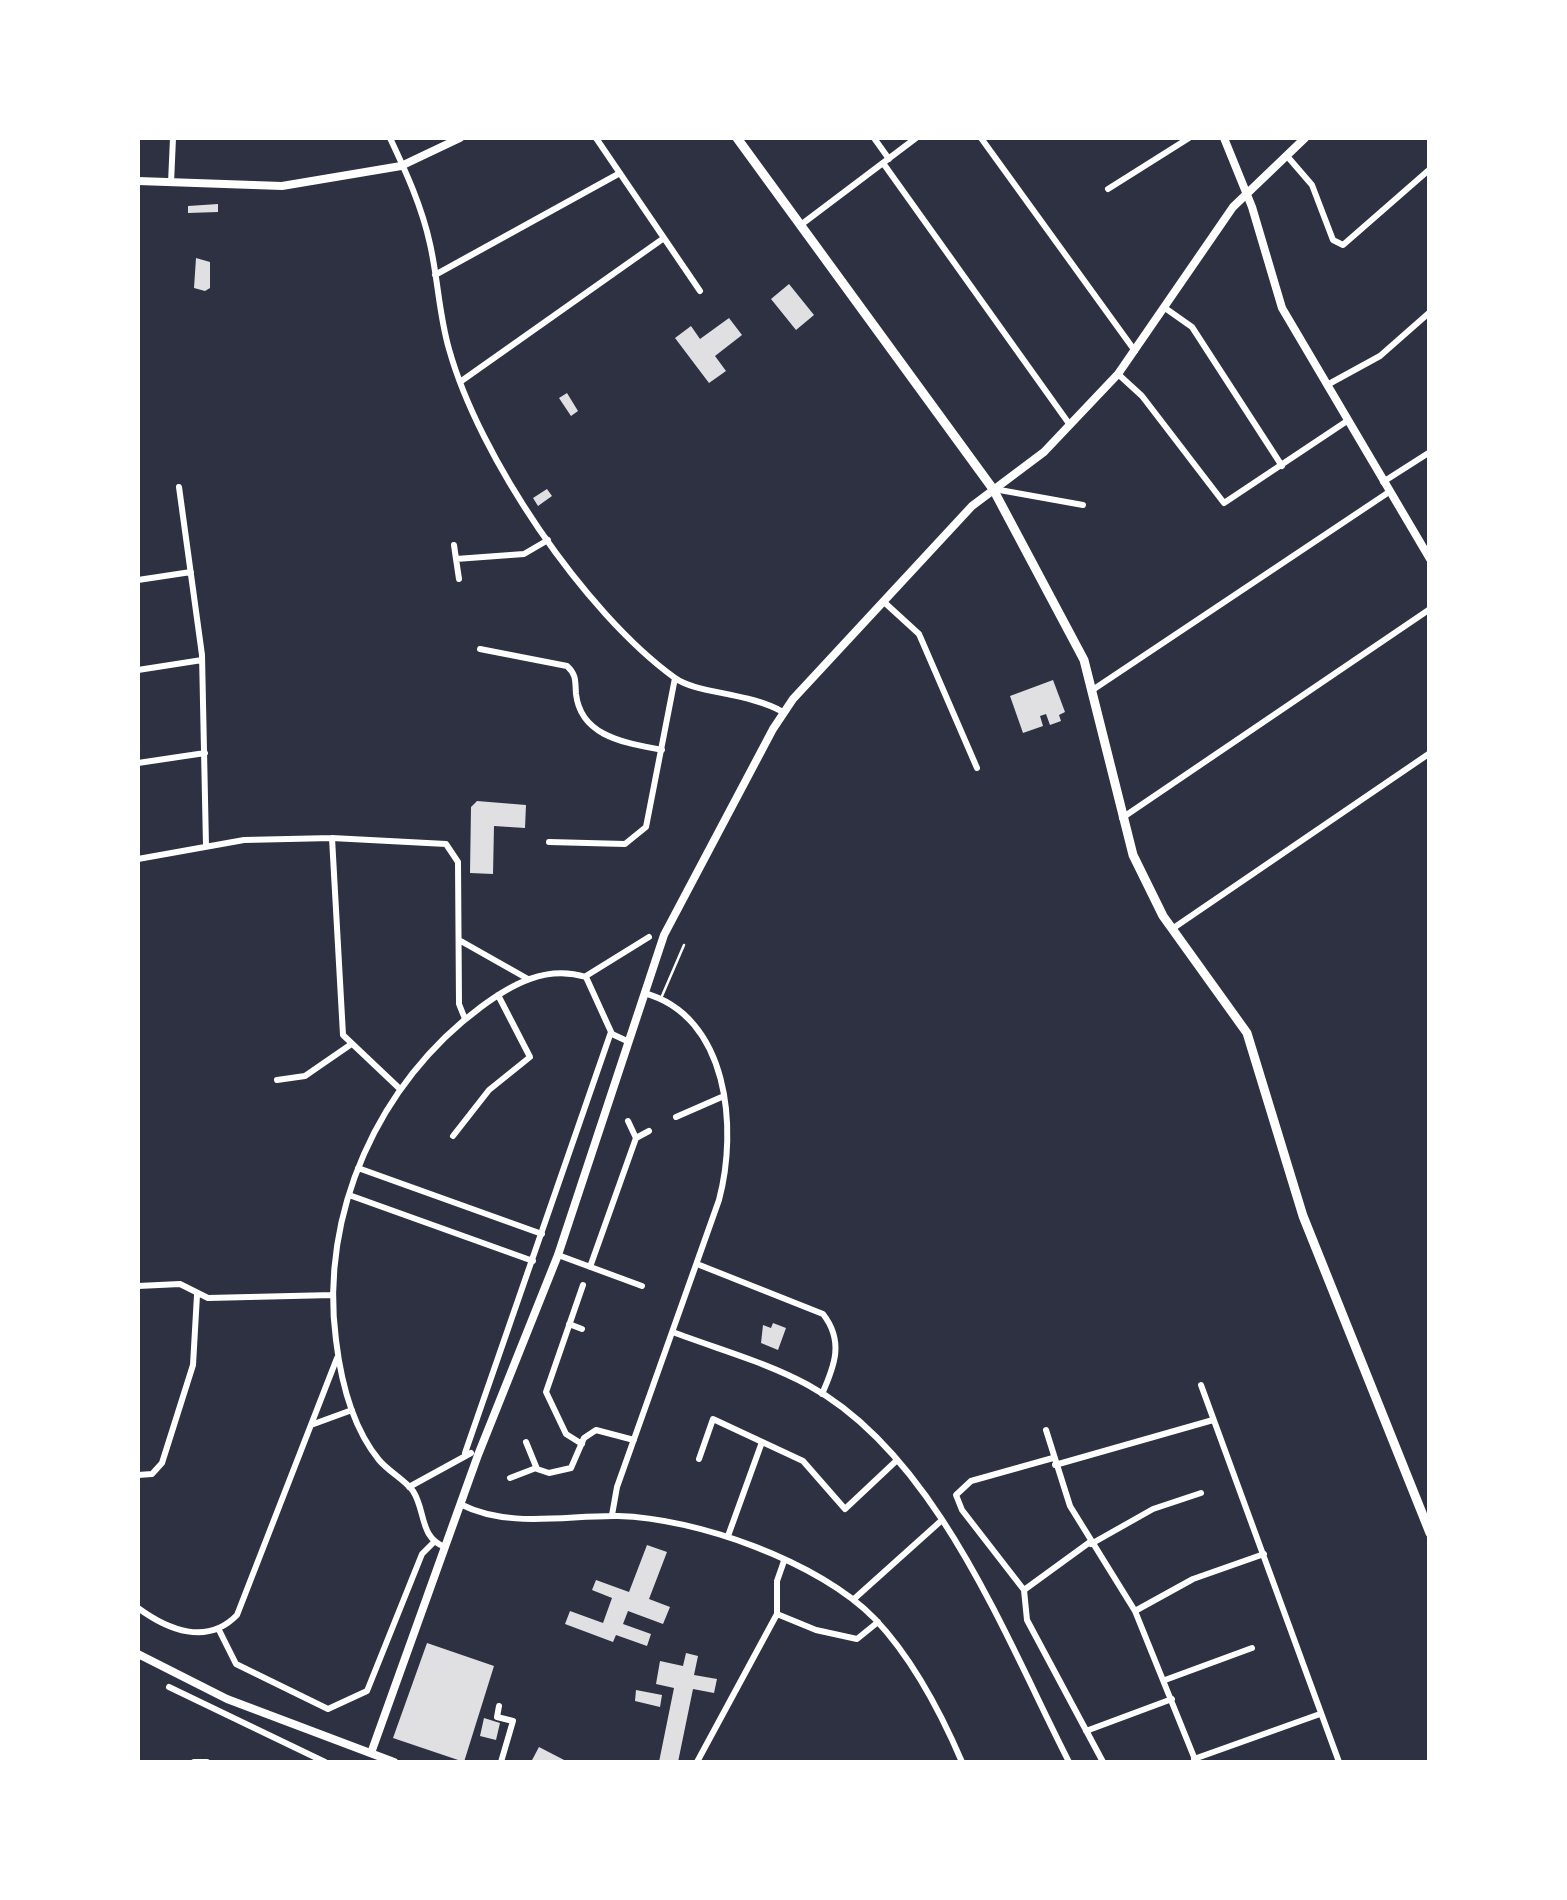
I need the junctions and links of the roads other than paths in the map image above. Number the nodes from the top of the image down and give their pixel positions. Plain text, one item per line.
1 (173, 138) edge
2 (390, 138) edge
3 (460, 138) edge
4 (596, 138) edge
5 (738, 138) edge
6 (874, 138) edge
7 (916, 138) edge
8 (981, 138) edge
9 (1189, 138) edge
10 (1224, 138) edge
11 (1305, 138) edge
12 (1287, 156) junction
13 (886, 161) junction
14 (401, 166) junction
15 (1430, 169) edge
16 (620, 172) junction
17 (138, 180) edge
18 (171, 183) junction
19 (1108, 189) dead end
20 (1246, 192) junction
21 (802, 224) junction
22 (664, 238) junction
23 (435, 275) junction
24 (700, 291) dead end
25 (1166, 308) junction
26 (1430, 312) edge
27 (1136, 352) junction
28 (1118, 374) junction
29 (460, 382) junction
30 (1326, 386) junction
31 (1346, 421) junction
32 (1070, 425) junction
33 (1430, 452) edge
34 (1282, 466) junction
35 (1382, 482) junction
36 (178, 488) dead end
37 (993, 489) junction
38 (1389, 492) junction
39 (1083, 504) dead end
40 (548, 540) junction
41 (454, 545) dead end
42 (456, 559) junction
43 (1430, 560) edge
44 (190, 572) junction
45 (459, 579) dead end
46 (138, 580) edge
47 (884, 602) junction
48 (1430, 609) edge
49 (480, 649) dead end
50 (202, 660) junction
51 (138, 670) edge
52 (676, 678) junction
53 (1094, 689) junction
54 (782, 712) junction
55 (662, 750) junction
56 (205, 753) junction
57 (1430, 753) edge
58 (138, 763) edge
59 (977, 768) dead end
60 (1121, 819) junction
61 (332, 838) junction
62 (549, 842) dead end
63 (206, 846) junction
64 (138, 858) edge
65 (1172, 929) junction
66 (649, 937) dead end
67 (459, 940) junction
68 (684, 944) dead end
69 (586, 976) junction
70 (528, 979) junction
71 (643, 992) junction
72 (498, 995) junction
73 (661, 997) junction
74 (465, 1019) junction
75 (611, 1032) junction
76 (627, 1041) junction
77 (350, 1045) junction
78 (277, 1080) dead end
79 (400, 1089) junction
80 (724, 1096) junction
81 (676, 1117) dead end
82 (628, 1121) dead end
83 (648, 1131) dead end
84 (454, 1136) dead end
85 (636, 1138) junction
86 (358, 1168) junction
87 (349, 1195) junction
88 (542, 1234) junction
89 (558, 1256) junction
90 (533, 1261) junction
91 (696, 1264) junction
92 (590, 1268) junction
93 (582, 1285) dead end
94 (138, 1286) edge
95 (642, 1286) dead end
96 (197, 1294) junction
97 (333, 1295) junction
98 (569, 1324) junction
99 (582, 1329) dead end
100 (673, 1332) junction
101 (338, 1358) junction
102 (1201, 1385) dead end
103 (822, 1395) junction
104 (352, 1410) junction
105 (1213, 1420) junction
106 (310, 1426) junction
107 (1046, 1430) dead end
108 (634, 1440) junction
109 (526, 1442) dead end
110 (762, 1442) junction
111 (582, 1444) junction
112 (699, 1459) dead end
113 (1054, 1461) junction
114 (895, 1462) junction
115 (536, 1468) junction
116 (138, 1476) edge
117 (510, 1478) dead end
118 (409, 1487) junction
119 (1201, 1493) dead end
120 (460, 1504) junction
121 (612, 1516) junction
122 (942, 1520) junction
123 (1430, 1533) edge
124 (728, 1536) junction
125 (434, 1542) junction
126 (1091, 1543) junction
127 (445, 1547) junction
128 (1264, 1554) junction
129 (784, 1562) junction
130 (1024, 1590) junction
131 (854, 1599) junction
132 (138, 1608) edge
133 (1135, 1611) junction
134 (776, 1614) junction
135 (878, 1622) junction
136 (218, 1630) junction
137 (1252, 1648) dead end
138 (138, 1657) edge
139 (1165, 1680) junction
140 (169, 1687) dead end
141 (1172, 1698) junction
142 (499, 1706) dead end
143 (1320, 1714) junction
144 (282, 1721) junction
145 (1086, 1731) junction
146 (276, 1737) junction
147 (371, 1754) junction
148 (1195, 1761) edge
149 (194, 1762) edge
150 (206, 1762) edge
151 (324, 1762) edge
152 (394, 1762) edge
153 (501, 1762) edge
154 (697, 1762) edge
155 (962, 1762) edge
156 (1069, 1762) edge
157 (1103, 1762) edge
158 (1339, 1762) edge

1 - 18 street
2 - 14 street
3 - 14 street
4 - 16 street
5 - 21 main road
6 - 13 street
7 - 13 street
8 - 27 street
9 - 19 street
10 - 20 street
11 - 12 street
12 - 15 street
12 - 20 street
13 - 21 street
13 - 32 street
14 - 18 street
14 - 23 street
16 - 22 street
16 - 23 street
17 - 18 street
20 - 25 street
20 - 30 street
21 - 37 main road
22 - 24 street
22 - 29 street
23 - 29 street
25 - 27 street
25 - 34 street
26 - 30 street
27 - 28 street
28 - 32 street
28 - 34 street
29 - 40 street
30 - 31 street
31 - 34 street
31 - 35 street
32 - 37 street
33 - 35 street
35 - 38 street
36 - 44 street
37 - 39 street
37 - 47 street
37 - 53 main road
38 - 43 street
38 - 53 street
40 - 42 street
40 - 52 street
41 - 42 street
42 - 45 street
44 - 46 street
44 - 50 street
47 - 54 street
47 - 59 street
48 - 60 street
49 - 55 street
50 - 51 street
50 - 56 street
52 - 54 street
52 - 55 street
53 - 60 main road
54 - 71 street
55 - 62 street
56 - 58 street
56 - 63 street
57 - 65 street
60 - 65 main road
61 - 63 street
61 - 67 street
61 - 77 street
63 - 64 street
65 - 123 main road
66 - 69 street
67 - 70 street
67 - 74 street
68 - 73 lane
69 - 70 street
69 - 75 street
70 - 72 street
71 - 73 street
71 - 76 street
72 - 74 street
72 - 84 street
73 - 80 street
74 - 79 street
75 - 76 street
75 - 88 street
76 - 89 street
77 - 78 street
77 - 79 street
79 - 86 street
80 - 81 street
80 - 91 street
82 - 85 street
83 - 85 street
85 - 92 street
86 - 87 street
86 - 88 street
87 - 90 street
87 - 97 street
88 - 90 street
89 - 92 street
89 - 120 street
90 - 118 street
91 - 100 street
91 - 103 street
92 - 95 street
93 - 98 street
94 - 96 street
96 - 97 street
96 - 116 street
97 - 101 street
98 - 99 street
98 - 111 street
100 - 103 street
100 - 108 street
101 - 104 street
101 - 106 street
102 - 105 street
103 - 114 street
104 - 106 street
104 - 118 street
105 - 113 street
105 - 128 street
106 - 136 street
107 - 113 street
108 - 111 street
108 - 121 street
109 - 115 street
110 - 112 street
110 - 114 street
110 - 124 street
111 - 115 street
113 - 126 street
113 - 130 street
114 - 122 street
115 - 117 street
118 - 125 street
119 - 126 street
120 - 121 street
120 - 127 street
121 - 124 street
122 - 131 street
122 - 156 street
124 - 129 street
125 - 127 street
125 - 136 street
126 - 130 street
126 - 133 street
127 - 147 street
128 - 133 street
128 - 143 street
129 - 131 street
129 - 134 street
130 - 145 street
131 - 135 street
132 - 136 street
133 - 139 street
134 - 135 street
134 - 154 street
135 - 155 street
137 - 139 street
138 - 144 street
139 - 141 street
140 - 146 street
141 - 145 street
141 - 148 street
142 - 153 street
143 - 148 street
143 - 158 street
144 - 146 street
144 - 147 street
145 - 157 street
146 - 151 street
147 - 152 street
149 - 150 street

